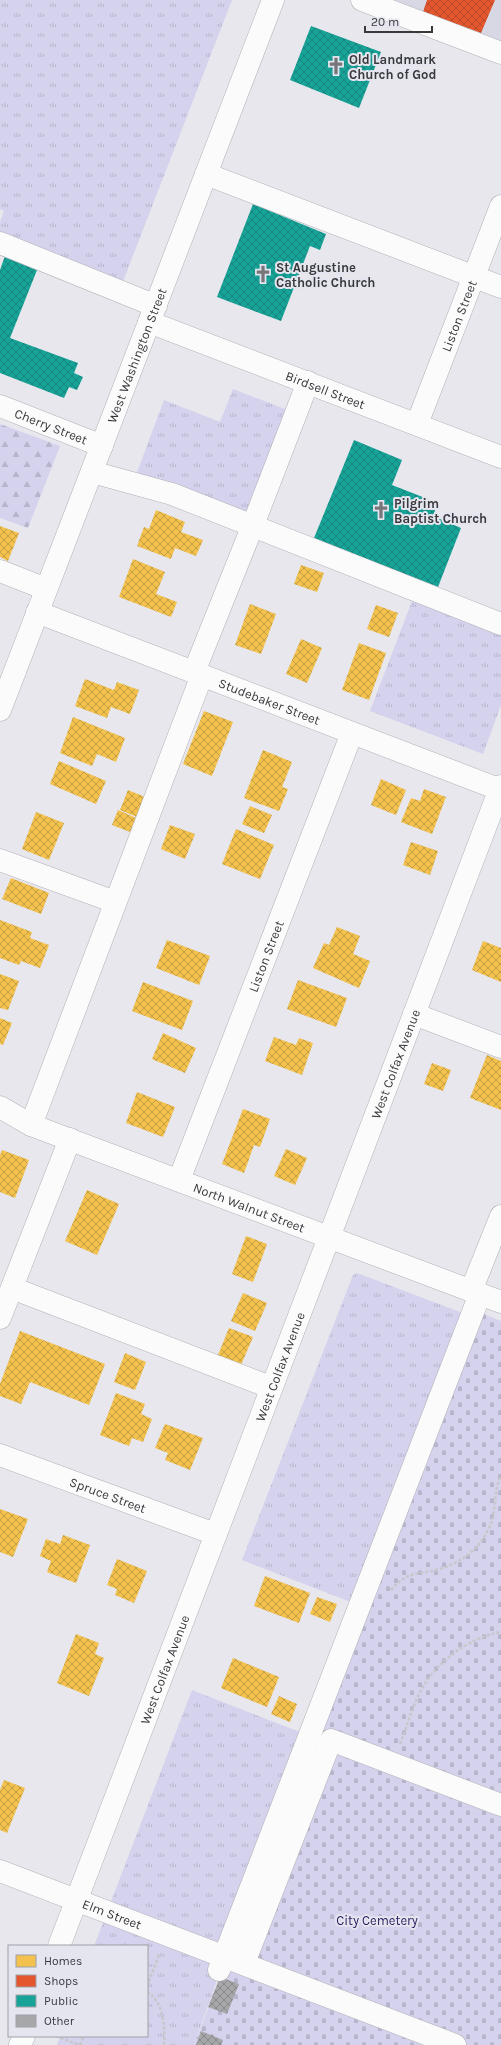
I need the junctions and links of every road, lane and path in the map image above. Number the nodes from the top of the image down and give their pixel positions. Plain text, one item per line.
1 (273, 0) edge
2 (362, 0) edge
3 (500, 49) edge
4 (206, 174) junction
5 (501, 206) edge
6 (0, 243) edge
7 (474, 277) junction
8 (501, 287) edge
9 (153, 314) junction
10 (308, 382) junction
11 (0, 406) edge
12 (416, 424) junction
13 (102, 446) junction
14 (501, 457) edge
15 (92, 472) junction
16 (253, 525) junction
17 (0, 571) edge
18 (46, 589) junction
19 (37, 612) junction
20 (501, 624) edge
21 (198, 673) junction
22 (0, 710) edge
23 (352, 733) junction
24 (500, 789) edge
25 (0, 860) edge
26 (115, 902) junction
27 (414, 1014) junction
28 (501, 1048) edge
29 (0, 1107) edge
30 (31, 1125) junction
31 (70, 1140) junction
32 (179, 1180) junction
33 (501, 1216) edge
34 (328, 1237) junction
35 (12, 1288) junction
36 (475, 1293) junction
37 (501, 1302) edge
38 (0, 1318) edge
39 (270, 1387) junction
40 (0, 1455) edge
41 (501, 1476) edge
42 (215, 1534) junction
43 (389, 1592) dead end
44 (501, 1632) edge
45 (392, 1764) junction
46 (501, 1805) edge
47 (0, 1871) edge
48 (76, 1900) junction
49 (58, 1945) edge
50 (160, 1953) dead end
51 (229, 1963) junction
52 (148, 1983) edge
53 (148, 1993) edge
54 (59, 2037) edge
55 (79, 2045) edge
56 (164, 2045) edge
57 (455, 2045) edge

1 - 4 street, West Washington Street
2 - 3 street
4 - 7 street
4 - 9 street, West Washington Street
5 - 7 street, Liston Street
6 - 9 street, Birdsell Street
7 - 8 street
7 - 12 street, Liston Street
9 - 10 street, Birdsell Street
9 - 13 street, West Washington Street
10 - 12 street, Birdsell Street
10 - 16 street
11 - 13 street, Cherry Street
12 - 14 street, Birdsell Street
13 - 15 street, West Washington Street
15 - 16 street
15 - 18 street, West Washington Street
16 - 20 street
16 - 21 street
17 - 18 street
18 - 19 street, West Washington Street
19 - 21 street, Studebaker Street
19 - 22 street, West Washington Street
21 - 23 street, Studebaker Street
21 - 26 street
23 - 24 street, Studebaker Street
23 - 32 street, Liston Street
24 - 27 street, West Colfax Avenue
25 - 26 street
26 - 30 street
27 - 28 street
27 - 34 street, West Colfax Avenue
29 - 30 street, North Walnut Street
30 - 31 street, North Walnut Street
31 - 32 street, North Walnut Street
31 - 35 street
32 - 34 street, North Walnut Street
33 - 36 street
34 - 36 street, North Walnut Street
34 - 39 street, West Colfax Avenue
35 - 38 street
35 - 39 street
36 - 37 street, North Walnut Street
36 - 51 street
39 - 42 street, West Colfax Avenue
40 - 42 street, Spruce Street
41 - 43 path
42 - 48 street, West Colfax Avenue
44 - 45 path
45 - 46 street
45 - 51 street
47 - 48 street, Elm Street
48 - 49 street, West Colfax Avenue
48 - 51 street, Elm Street
50 - 52 path
51 - 57 street, Elm Street
53 - 56 path
54 - 55 path

